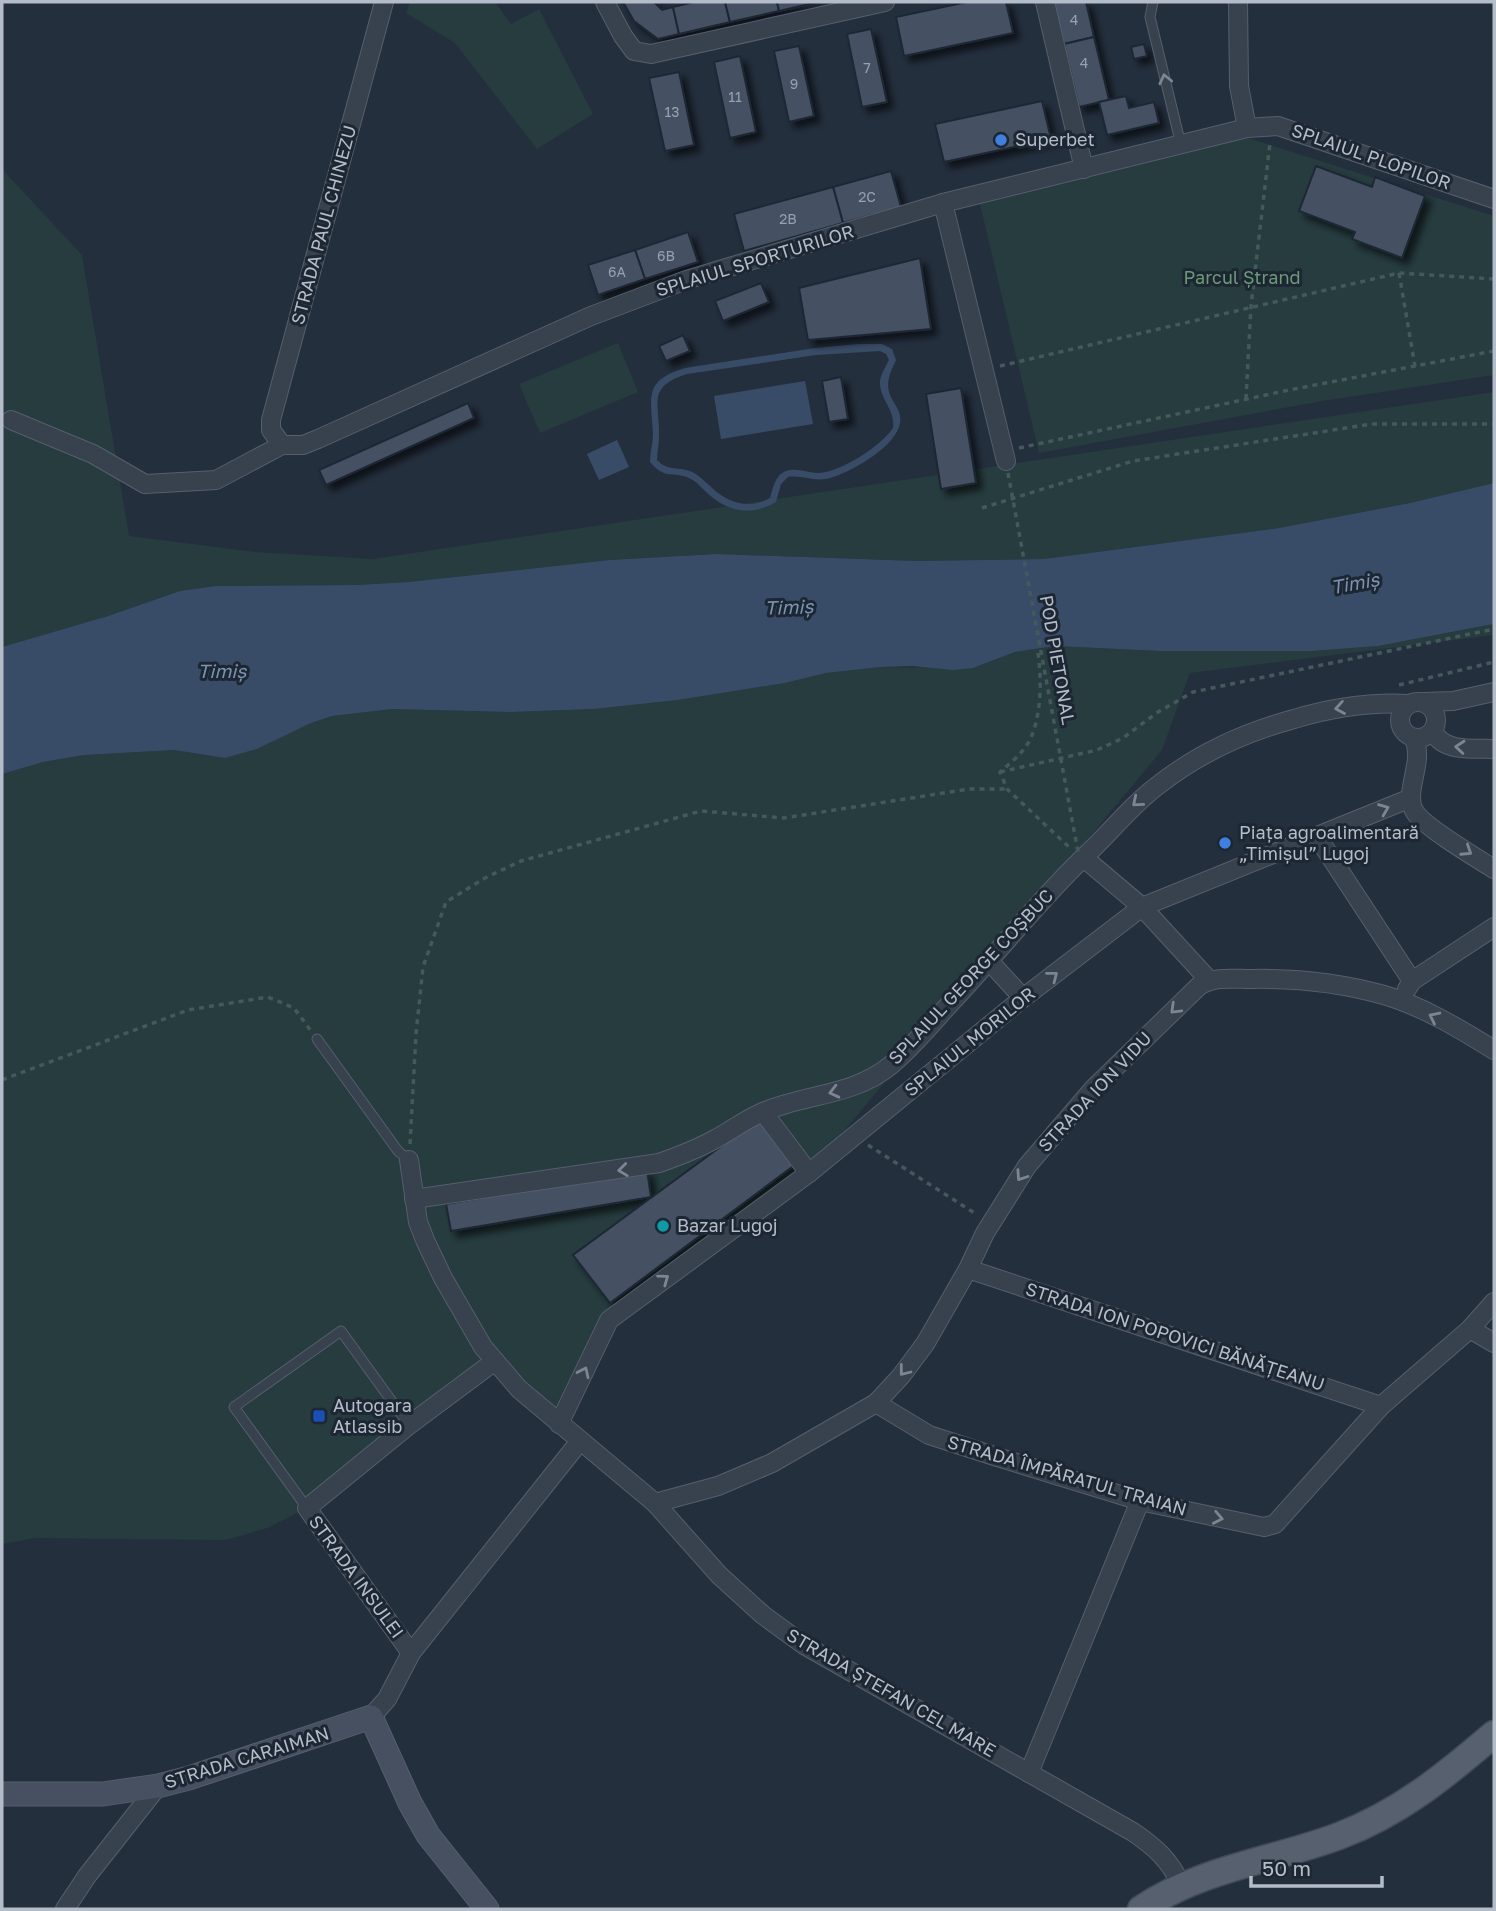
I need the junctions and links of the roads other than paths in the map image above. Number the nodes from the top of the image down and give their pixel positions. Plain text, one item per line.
1 (384, 2) edge
2 (605, 2) edge
3 (885, 2) edge
4 (1045, 2) edge
5 (1153, 2) edge
6 (1238, 2) edge
7 (1247, 128) junction
8 (1181, 145) junction
9 (1084, 169) junction
10 (1494, 199) edge
11 (943, 203) junction
12 (11, 420) dead end
13 (282, 445) junction
14 (1006, 462) road end
15 (1494, 692) edge
16 (1453, 701) junction
17 (1416, 703) junction
18 (1435, 724) junction
19 (1415, 738) junction
20 (1494, 749) edge
21 (1411, 798) junction
22 (1320, 841) dead end
23 (1081, 855) junction
24 (1494, 869) edge
25 (1142, 907) junction
26 (1494, 927) edge
27 (990, 962) junction
28 (1209, 980) junction
29 (1412, 981) junction
30 (1023, 998) junction
31 (1399, 1000) junction
32 (317, 1039) road end
33 (1494, 1050) edge
34 (878, 1075) junction
35 (898, 1101) junction
36 (764, 1112) junction
37 (409, 1160) joint
38 (809, 1173) junction
39 (414, 1199) junction
40 (968, 1269) junction
41 (1494, 1302) edge
42 (1470, 1329) junction
43 (1494, 1343) edge
44 (495, 1361) junction
45 (876, 1403) junction
46 (1381, 1406) junction
47 (559, 1424) junction
48 (409, 1425) junction
49 (580, 1441) junction
50 (1140, 1501) junction
51 (654, 1503) junction
52 (307, 1508) junction
53 (411, 1653) junction
54 (371, 1717) junction
55 (1494, 1734) edge
56 (1029, 1773) junction
57 (158, 1786) junction
58 (2, 1794) edge
59 (1181, 1885) junction
60 (65, 1909) edge
61 (487, 1909) edge
62 (1141, 1909) edge

1 - 13 street, STRADA PAUL CHINEZU
2 - 3 street
4 - 9 street
8 -> 5 lane
6 - 7 street
7 - 8 street, SPLAIUL SPORTURILOR
7 - 10 street, SPLAIUL PLOPILOR
8 - 9 street, SPLAIUL SPORTURILOR
9 - 11 street, SPLAIUL SPORTURILOR
11 - 13 street, SPLAIUL SPORTURILOR
11 - 14 street
12 - 13 street, SPLAIUL SPORTURILOR
15 - 16 street, SPLAIUL GEORGE COȘBUC
16 - 17 street, SPLAIUL GEORGE COȘBUC
16 - 18 street
17 - 18 street
17 - 19 street
17 -> 23 street, SPLAIUL GEORGE COȘBUC
18 - 19 street
20 -> 18 street
19 - 21 street
21 -> 24 street
25 -> 21 street, SPLAIUL MORILOR
22 - 29 street
23 - 25 street
23 - 27 street, SPLAIUL GEORGE COȘBUC
25 - 28 street
30 -> 25 street, SPLAIUL MORILOR
26 - 29 street
27 - 30 street
27 - 34 street, SPLAIUL GEORGE COȘBUC
28 - 31 street
28 -> 40 street, STRADA ION VIDU
29 - 31 street
30 - 35 street, SPLAIUL MORILOR
33 -> 31 street
32 - 37 lane
34 - 35 street
34 -> 36 street, SPLAIUL GEORGE COȘBUC
35 - 38 street, SPLAIUL MORILOR
36 - 38 street
36 -> 39 street, SPLAIUL GEORGE COȘBUC
37 - 39 street, STRADA ȘTEFAN CEL MARE
47 -> 38 street, SPLAIUL MORILOR
39 - 44 street, STRADA ȘTEFAN CEL MARE
40 -> 45 street, STRADA ION VIDU
40 - 46 street, STRADA ION POPOVICI BĂNĂȚEANU
41 - 42 street
42 - 43 street
42 - 46 street
44 - 47 street, STRADA ȘTEFAN CEL MARE
44 - 48 street, STRADA INSULEI
45 - 50 street, STRADA ÎMPĂRATUL TRAIAN
45 - 51 street, STRADA ION VIDU
50 -> 46 street, STRADA ÎMPĂRATUL TRAIAN
47 - 49 street, STRADA ȘTEFAN CEL MARE
48 - 52 street, STRADA INSULEI
48 - 52 lane
49 - 51 street, STRADA ȘTEFAN CEL MARE
49 - 53 street, STRADA INSULEI
50 - 56 street
51 - 56 street, STRADA ȘTEFAN CEL MARE
52 - 53 street, STRADA INSULEI
53 - 54 street
54 - 57 main road, STRADA CARAIMAN
54 - 61 main road
55 - 59 main road
56 - 59 street, STRADA ȘTEFAN CEL MARE
57 - 58 main road, STRADA CARAIMAN
57 - 60 street
59 - 62 main road

